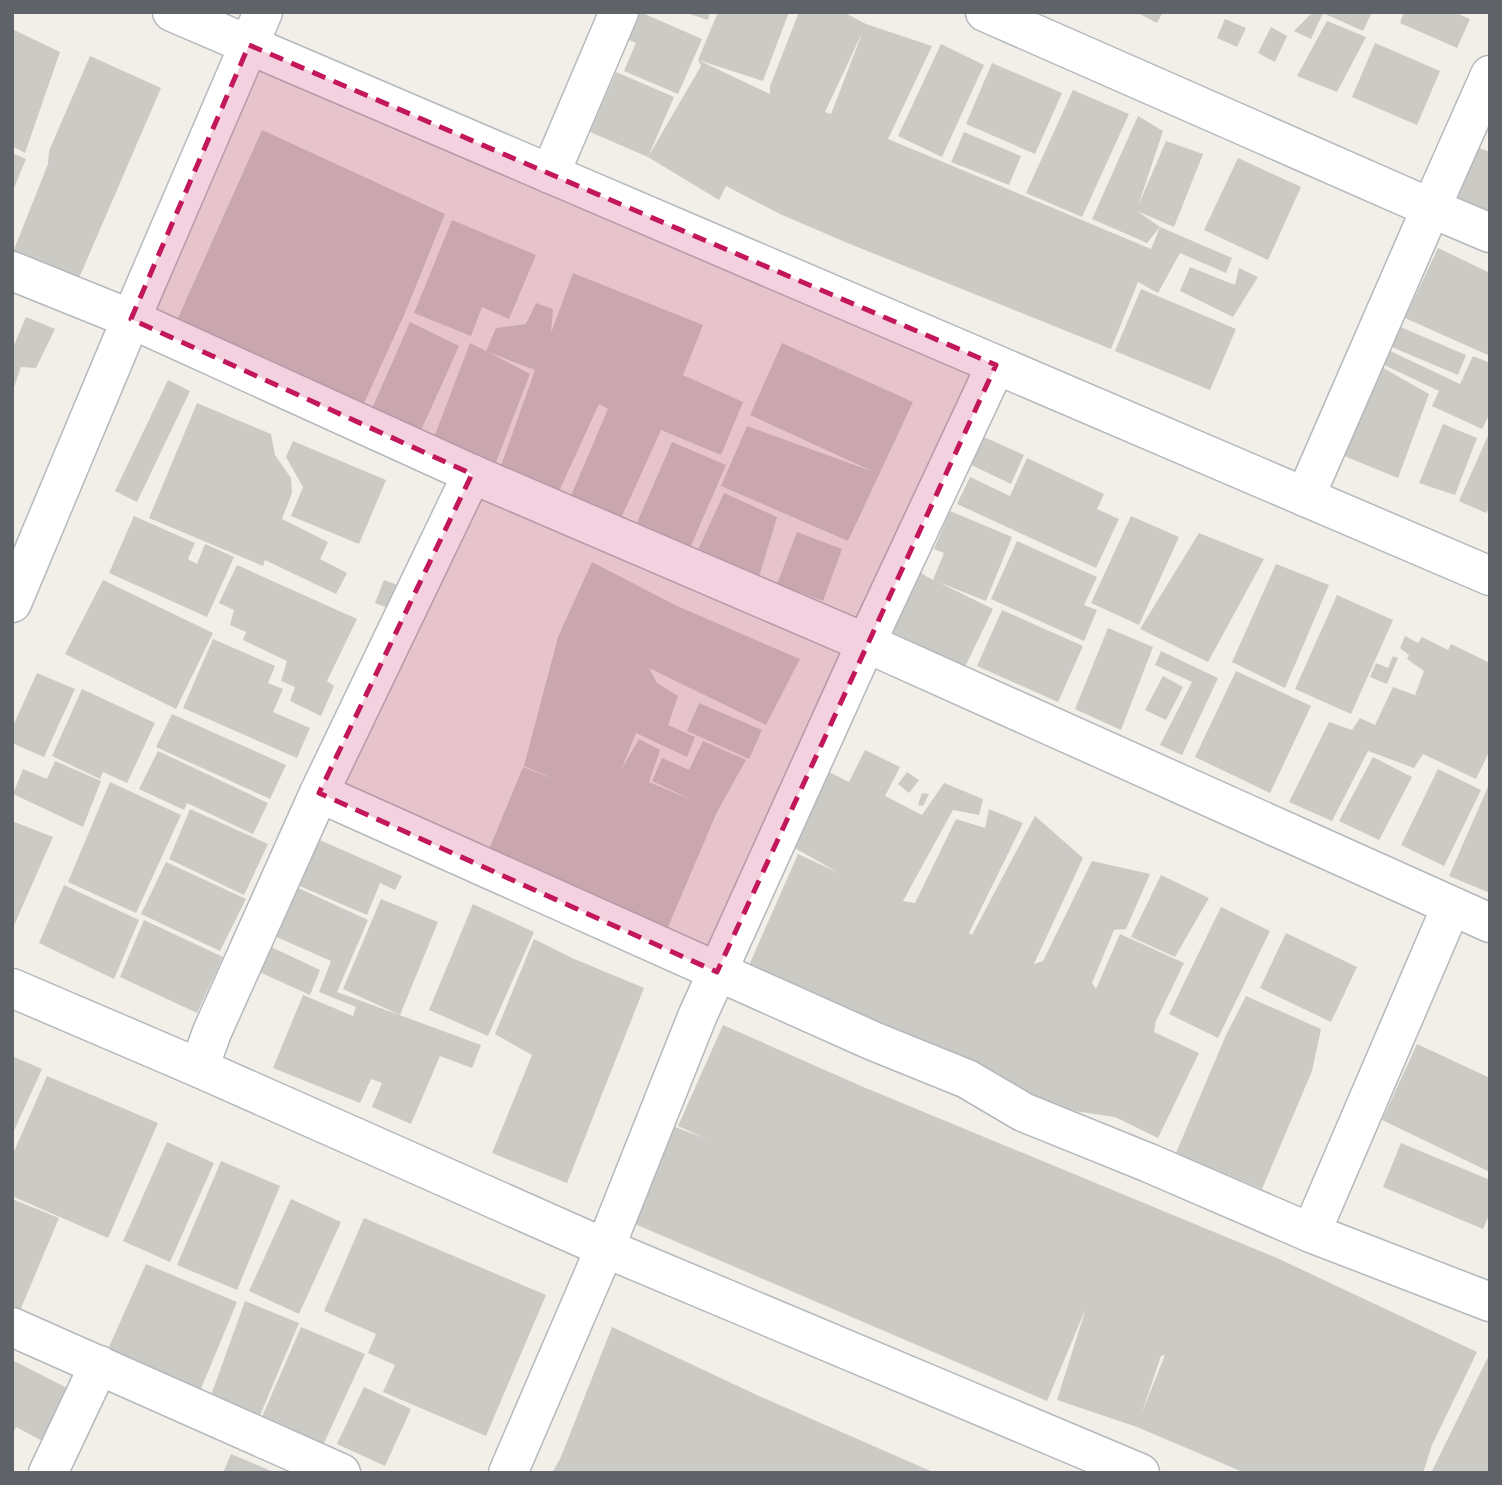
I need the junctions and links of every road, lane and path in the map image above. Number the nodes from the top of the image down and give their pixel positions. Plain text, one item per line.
1 (172, 12) edge
2 (619, 12) edge
3 (985, 12) edge
4 (256, 29) edge
5 (1490, 75) edge
6 (550, 174) junction
7 (1431, 208) junction
8 (1490, 233) edge
9 (12, 271) edge
10 (131, 320) junction
11 (996, 365) junction
12 (472, 474) junction
13 (1305, 497) junction
14 (21, 557) edge
15 (1490, 576) edge
16 (12, 603) edge
17 (866, 643) junction
18 (319, 793) junction
19 (1451, 907) junction
20 (1490, 923) edge
21 (717, 972) junction
22 (12, 988) edge
23 (199, 1068) junction
24 (1311, 1233) junction
25 (605, 1248) junction
26 (1490, 1303) edge
27 (12, 1327) edge
28 (99, 1365) junction
29 (48, 1473) edge
30 (341, 1473) edge
31 (508, 1473) edge
32 (1140, 1473) edge

1 - 4 street
2 - 6 street
3 - 7 street
4 - 6 street
4 - 10 street
5 - 7 street
6 - 11 street
7 - 8 street
7 - 13 street
9 - 10 street
10 - 12 street
10 - 14 street
11 - 13 street
11 - 17 street
12 - 17 street
12 - 18 street
13 - 15 street
14 - 16 street
17 - 19 street
17 - 21 street
18 - 21 street
18 - 23 street
19 - 20 street
19 - 24 street
21 - 24 street
21 - 25 street
22 - 23 street
23 - 25 street
24 - 26 street
25 - 31 street
25 - 32 street
27 - 28 street
28 - 29 street
28 - 30 street

